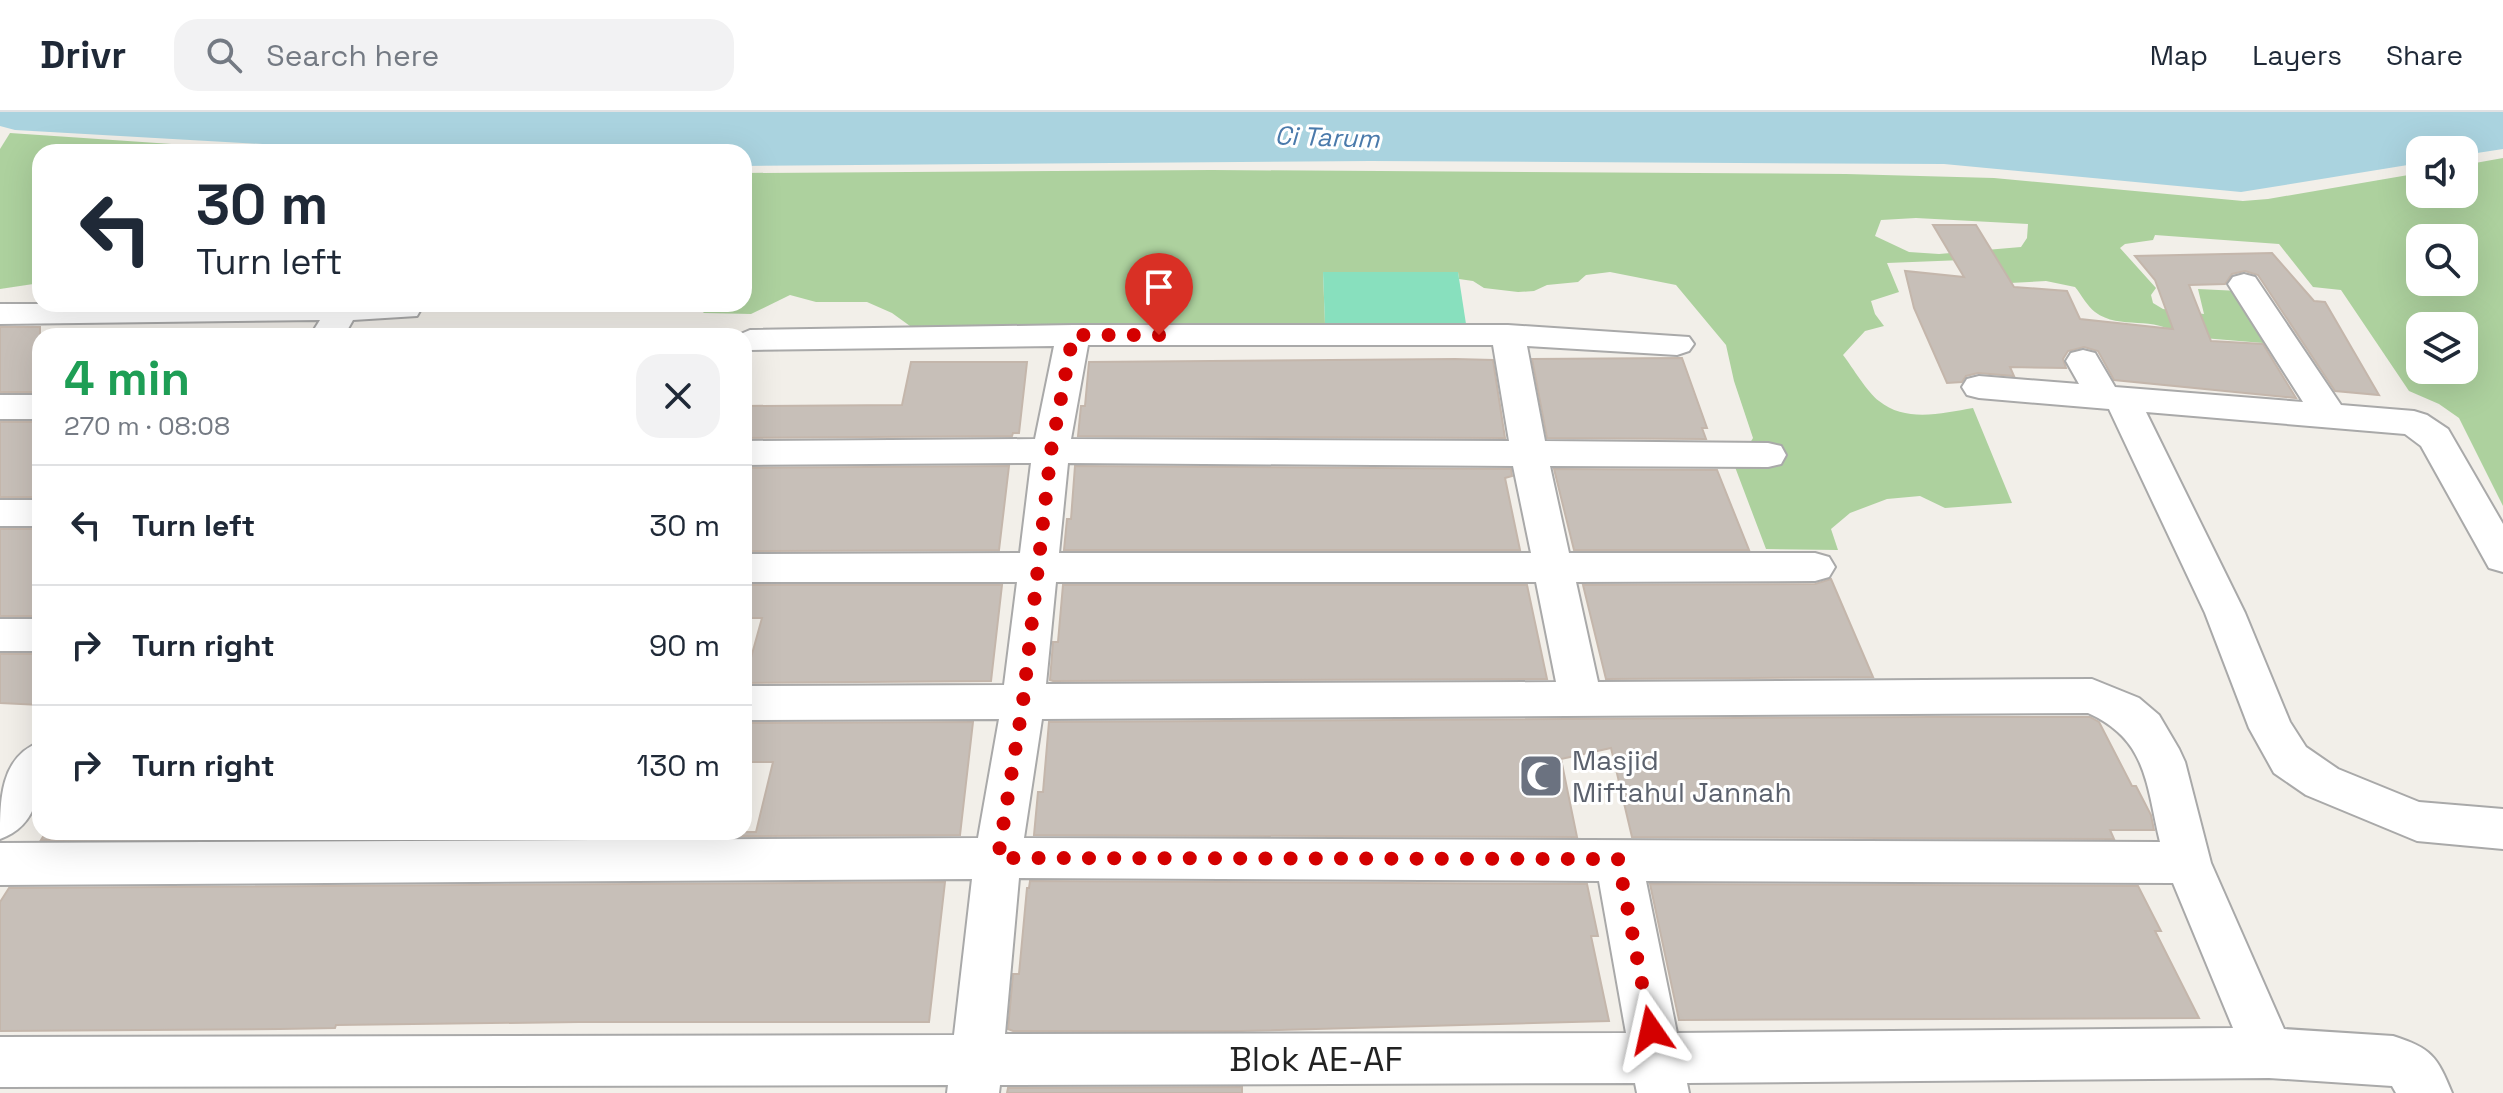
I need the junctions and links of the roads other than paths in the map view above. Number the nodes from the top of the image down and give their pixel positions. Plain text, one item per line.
1 (2244, 284) dead end
2 (390, 312) edge
3 (0, 314) edge
4 (335, 323) edge
5 (1073, 335) junction
6 (1508, 335) junction
7 (752, 340) edge
8 (1677, 344) dead end
9 (2083, 361) dead end
10 (1979, 387) dead end
11 (2113, 399) junction
12 (0, 407) edge
13 (32, 407) edge
14 (2330, 416) junction
15 (1051, 451) junction
16 (752, 453) edge
17 (1529, 454) junction
18 (1768, 455) dead end
19 (0, 513) edge
20 (32, 513) edge
21 (2503, 558) edge
22 (1040, 566) junction
23 (1555, 567) junction
24 (1815, 567) dead end
25 (752, 568) edge
26 (0, 635) edge
27 (32, 635) edge
28 (1581, 699) junction
29 (1023, 702) junction
30 (752, 703) edge
31 (2503, 829) edge
32 (998, 858) junction
33 (1618, 859) junction
34 (2188, 863) junction
35 (0, 864) edge
36 (2269, 1053) junction
37 (0, 1062) edge
38 (975, 1076) edge
39 (1660, 1076) edge
40 (2426, 1093) edge

1 - 14 street
2 - 4 street
3 - 4 street
5 - 6 street
5 - 7 street
5 - 15 street
6 - 8 street
6 - 17 street
9 - 11 street
10 - 11 street
11 - 14 street
11 - 31 street
12 - 13 street
14 - 21 street
15 - 16 street
15 - 17 street
15 - 22 street
17 - 18 street
17 - 23 street
19 - 20 street
22 - 23 street
22 - 25 street
22 - 29 street
23 - 24 street
23 - 28 street
26 - 27 street
28 - 29 street
28 - 34 street
29 - 30 street
29 - 32 street
32 - 33 street
32 - 35 street
32 - 38 street
33 - 34 street
33 - 39 street
34 - 36 street
36 - 39 street, Blok AE-AF
36 - 40 street, Blok AE-AF
37 - 38 street, Blok AE-AF
38 - 39 street, Blok AE-AF

